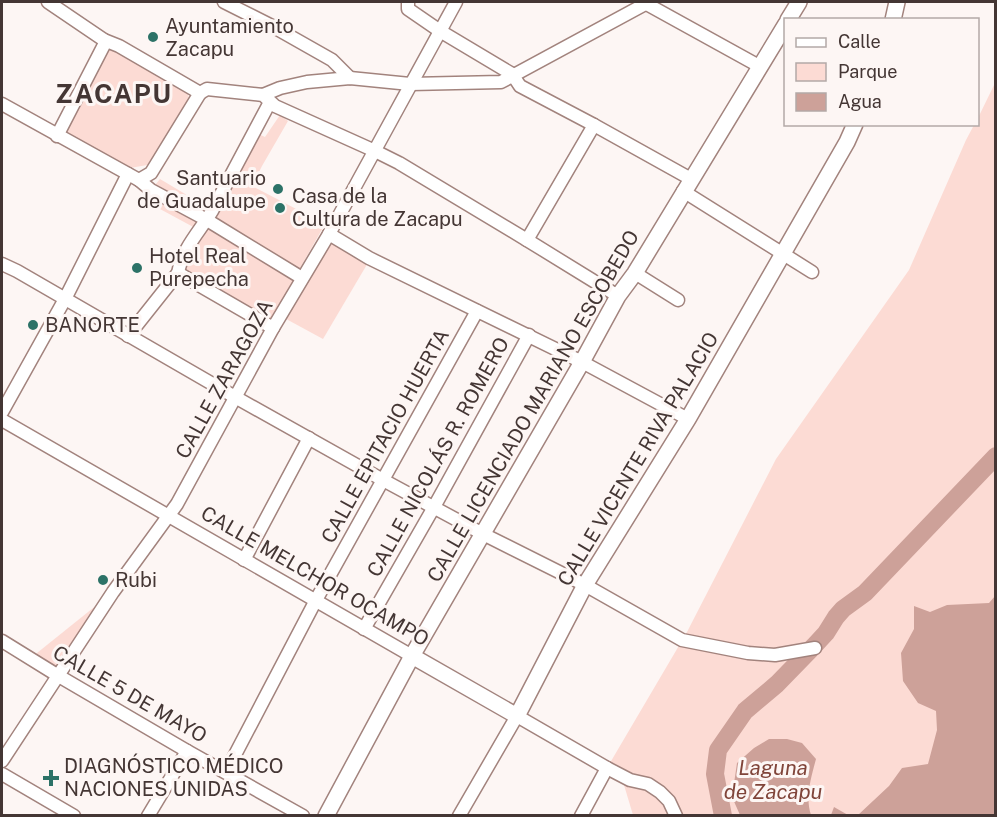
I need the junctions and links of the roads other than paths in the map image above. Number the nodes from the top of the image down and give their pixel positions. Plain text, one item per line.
1 (48, 2) edge
2 (224, 2) edge
3 (408, 2) edge
4 (456, 2) edge
5 (646, 2) edge
6 (799, 2) edge
7 (897, 2) edge
8 (789, 18) edge
9 (893, 18) edge
10 (784, 27) edge
11 (440, 31) junction
12 (104, 40) junction
13 (759, 66) junction
14 (512, 74) junction
15 (350, 78) junction
16 (410, 84) junction
17 (201, 93) junction
18 (269, 101) junction
19 (2, 104) edge
20 (594, 125) junction
21 (854, 126) edge
22 (263, 128) dead end
23 (57, 136) junction
24 (375, 151) junction
25 (134, 177) junction
26 (687, 185) junction
27 (207, 220) junction
28 (328, 234) junction
29 (527, 240) junction
30 (783, 254) junction
31 (2, 264) edge
32 (812, 272) dead end
33 (178, 273) junction
34 (635, 273) junction
35 (302, 278) junction
36 (618, 296) junction
37 (65, 298) junction
38 (678, 300) dead end
39 (477, 311) junction
40 (273, 328) junction
41 (529, 335) junction
42 (128, 336) junction
43 (582, 362) junction
44 (235, 397) junction
45 (2, 412) edge
46 (688, 419) junction
47 (2, 420) edge
48 (309, 438) junction
49 (383, 480) junction
50 (434, 507) junction
51 (169, 515) junction
52 (483, 534) junction
53 (244, 560) junction
54 (585, 585) junction
55 (316, 600) junction
56 (364, 629) junction
57 (2, 641) edge
58 (811, 649) dead end
59 (412, 656) junction
60 (57, 675) junction
61 (517, 716) junction
62 (187, 751) junction
63 (2, 761) edge
64 (607, 768) junction
65 (226, 772) junction
66 (2, 774) edge
67 (74, 816) edge
68 (148, 816) edge
69 (303, 816) edge
70 (326, 816) edge
71 (459, 816) edge
72 (581, 816) edge
73 (676, 816) edge

1 - 12 street
2 - 15 street
3 - 11 street
4 - 11 street, CALLE ZARAGOZA
5 - 13 street
5 - 14 street
6 - 8 main road
7 - 9 main road
10 - 13 main road, CALLE LICENCIADO MARIANO ESCOBEDO
11 - 14 street
11 - 16 street, CALLE ZARAGOZA
12 - 17 street
12 - 23 street
13 - 26 main road, CALLE LICENCIADO MARIANO ESCOBEDO
14 - 16 street
14 - 20 street
15 - 16 street
15 - 18 street
16 - 24 street, CALLE ZARAGOZA
17 - 18 street
17 - 25 street
18 - 22 street
18 - 24 street
18 - 27 street
19 - 23 street
20 - 26 street
20 - 29 street
21 - 30 main road, CALLE VICENTE RIVA PALACIO
23 - 25 street
24 - 28 street, CALLE ZARAGOZA
24 - 29 street
25 - 27 street
25 - 37 street
26 - 30 street
26 - 34 main road, CALLE LICENCIADO MARIANO ESCOBEDO
27 - 33 street
27 - 35 street
28 - 35 street, CALLE ZARAGOZA
28 - 39 street
29 - 36 street
30 - 32 street
30 - 46 main road, CALLE VICENTE RIVA PALACIO
31 - 37 street
33 - 40 street
33 - 42 street
34 - 36 main road, CALLE LICENCIADO MARIANO ESCOBEDO
34 - 38 street
35 - 40 street, CALLE ZARAGOZA
36 - 43 main road, CALLE LICENCIADO MARIANO ESCOBEDO
37 - 42 street
37 - 45 street
39 - 41 street
39 - 49 street, CALLE EPITACIO HUERTA
40 - 44 street, CALLE ZARAGOZA
41 - 43 street
41 - 50 street, CALLE NICOLÁS R. ROMERO
42 - 44 street
43 - 46 street
43 - 52 main road, CALLE LICENCIADO MARIANO ESCOBEDO
44 - 48 street
44 - 51 street, CALLE ZARAGOZA
46 - 54 main road, CALLE VICENTE RIVA PALACIO
47 - 51 street, CALLE MELCHOR OCAMPO
48 - 49 street
48 - 53 street
49 - 50 street
49 - 55 street, CALLE EPITACIO HUERTA
50 - 52 street
50 - 56 street, CALLE NICOLÁS R. ROMERO
51 - 53 street, CALLE MELCHOR OCAMPO
51 - 60 street, CALLE ZARAGOZA
52 - 54 street
52 - 59 main road, CALLE LICENCIADO MARIANO ESCOBEDO
53 - 55 street, CALLE MELCHOR OCAMPO
54 - 58 street
54 - 61 main road, CALLE VICENTE RIVA PALACIO
55 - 56 street, CALLE MELCHOR OCAMPO
55 - 65 street, CALLE EPITACIO HUERTA
56 - 59 street, CALLE MELCHOR OCAMPO
57 - 60 street, CALLE 5 DE MAYO
59 - 61 main road, CALLE MELCHOR OCAMPO
59 - 70 main road, CALLE LICENCIADO MARIANO ESCOBEDO
60 - 62 street, CALLE 5 DE MAYO
60 - 63 street, CALLE ZARAGOZA
61 - 64 street, CALLE MELCHOR OCAMPO
61 - 71 street, CALLE VICENTE RIVA PALACIO
62 - 65 street, CALLE 5 DE MAYO
62 - 68 street
64 - 72 street
64 - 73 street, CALLE MELCHOR OCAMPO
65 - 69 street, CALLE 5 DE MAYO
66 - 67 street

